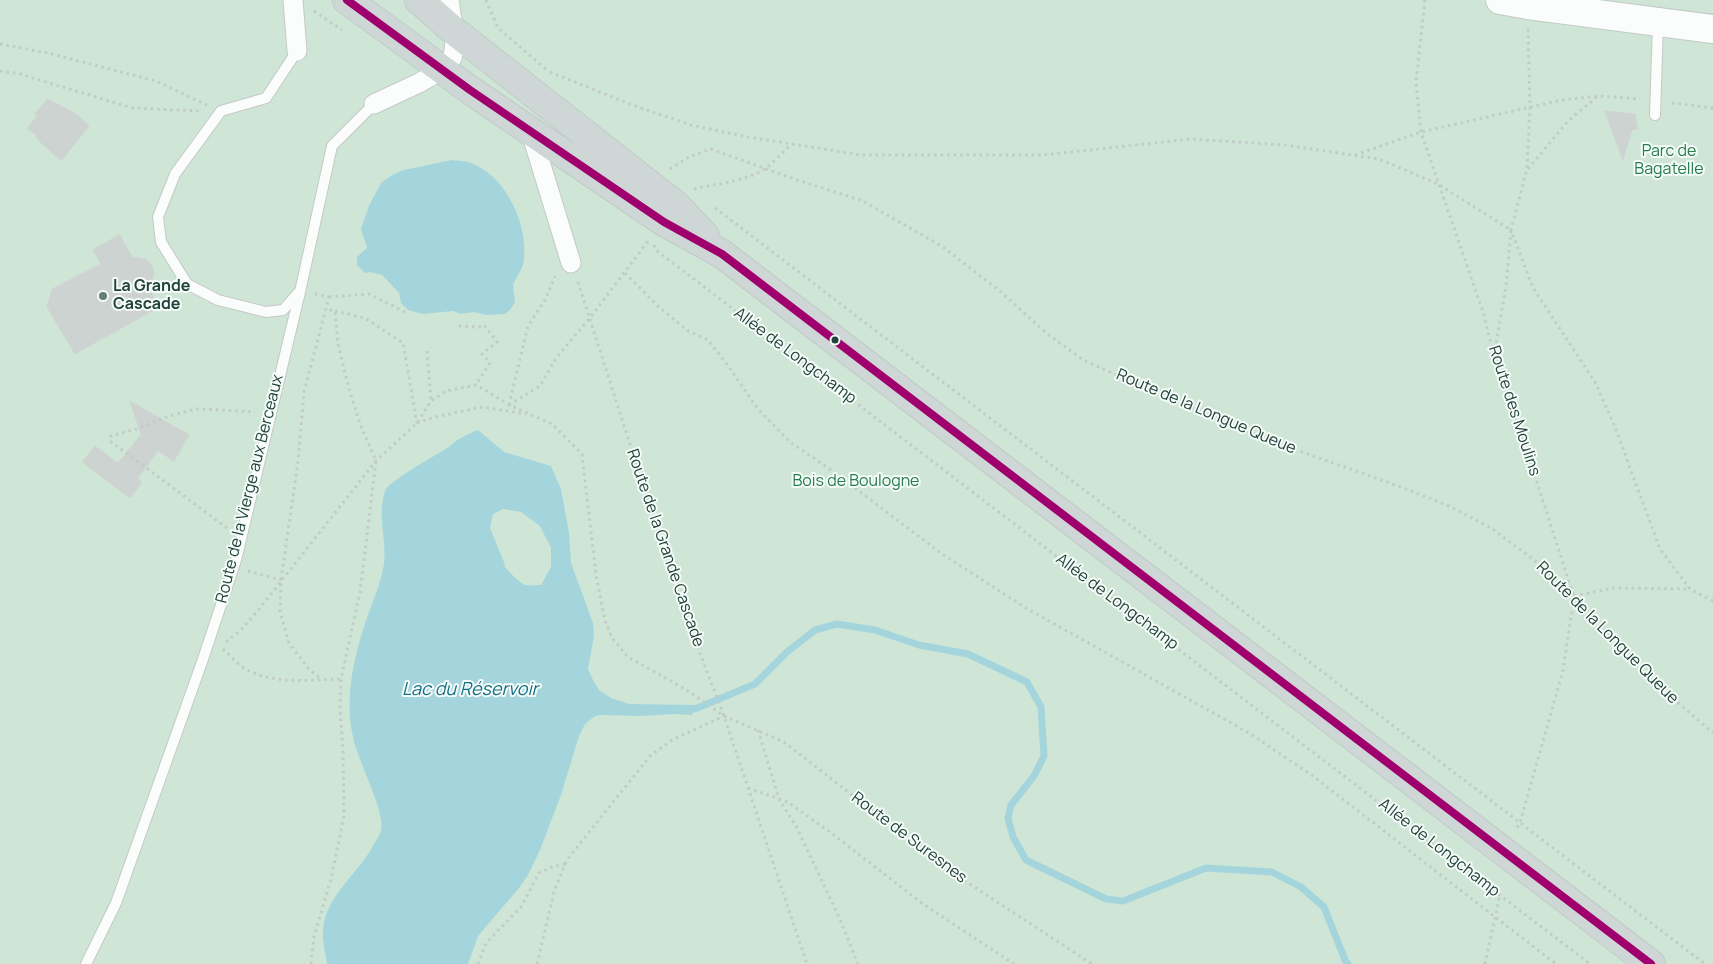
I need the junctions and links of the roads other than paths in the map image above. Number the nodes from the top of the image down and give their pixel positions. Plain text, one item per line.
1 (294, 0) edge
2 (347, 0) edge
3 (419, 0) edge
4 (449, 0) edge
5 (1500, 0) edge
6 (1658, 23) junction
7 (1713, 29) edge
8 (454, 31) junction
9 (297, 51) joint
10 (443, 69) junction
11 (374, 104) joint
12 (1655, 115) dead end
13 (530, 129) junction
14 (722, 254) junction
15 (572, 265) road end
16 (300, 292) junction
17 (86, 964) edge
18 (1651, 964) edge

1 - 9 street
2 - 10 main road
3 - 8 main road
4 - 8 street
5 - 6 street
6 - 7 street
6 - 12 lane
8 - 10 street
8 - 14 main road
9 - 16 lane
10 - 11 street
10 - 13 main road
11 - 16 lane, Route de la Vierge aux Berceaux
13 - 14 main road
13 - 15 street
14 - 18 main road
16 - 17 lane, Route de la Vierge aux Berceaux

